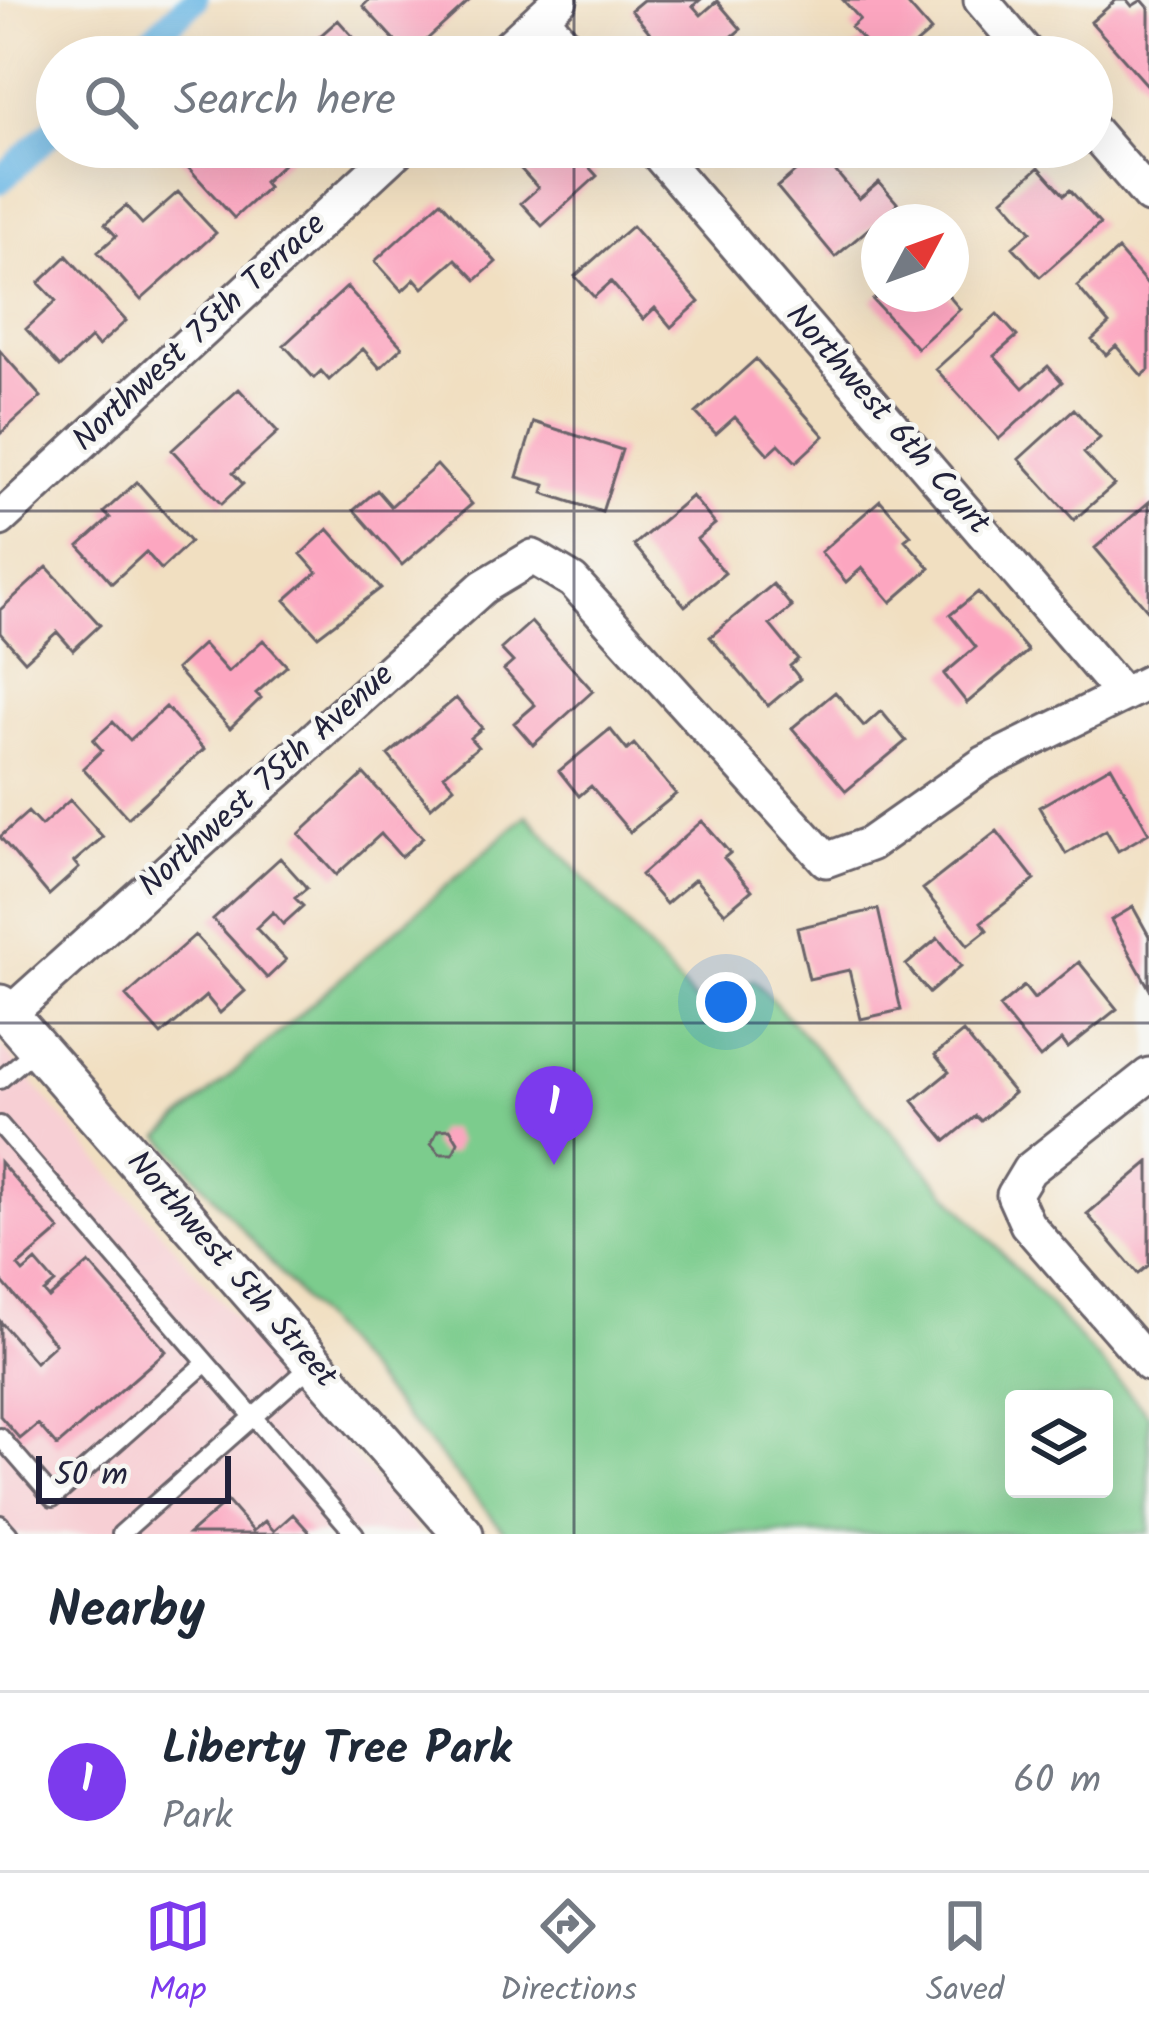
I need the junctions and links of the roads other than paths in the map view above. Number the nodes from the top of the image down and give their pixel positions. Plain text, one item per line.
1 (980, 0) edge
2 (550, 9) edge
3 (521, 36) edge
4 (564, 36) edge
5 (1012, 36) edge
6 (1113, 154) edge
7 (378, 168) edge
8 (671, 168) edge
9 (1149, 196) edge
10 (0, 519) edge
11 (1135, 688) edge
12 (4, 1010) edge
13 (37, 1048) junction
14 (1149, 1075) edge
15 (0, 1080) edge
16 (0, 1126) edge
17 (206, 1363) junction
18 (314, 1363) junction
19 (1149, 1364) edge
20 (253, 1416) junction
21 (0, 1437) edge
22 (0, 1524) edge
23 (9, 1534) edge
24 (121, 1534) edge
25 (355, 1534) edge
26 (463, 1534) edge

1 - 5 street
2 - 3 street
2 - 4 street
6 - 9 street
7 - 10 street, Northwest 75th Terrace
8 - 11 street, Northwest 6th Court
11 - 12 street, Northwest 75th Avenue
12 - 13 street, Northwest 5th Street
13 - 15 lane
13 - 18 street, Northwest 5th Street
14 - 19 street
16 - 17 lane
17 - 20 lane
17 - 21 lane
18 - 20 lane
18 - 26 street, Northwest 5th Street
20 - 24 lane
20 - 25 lane
22 - 23 lane

